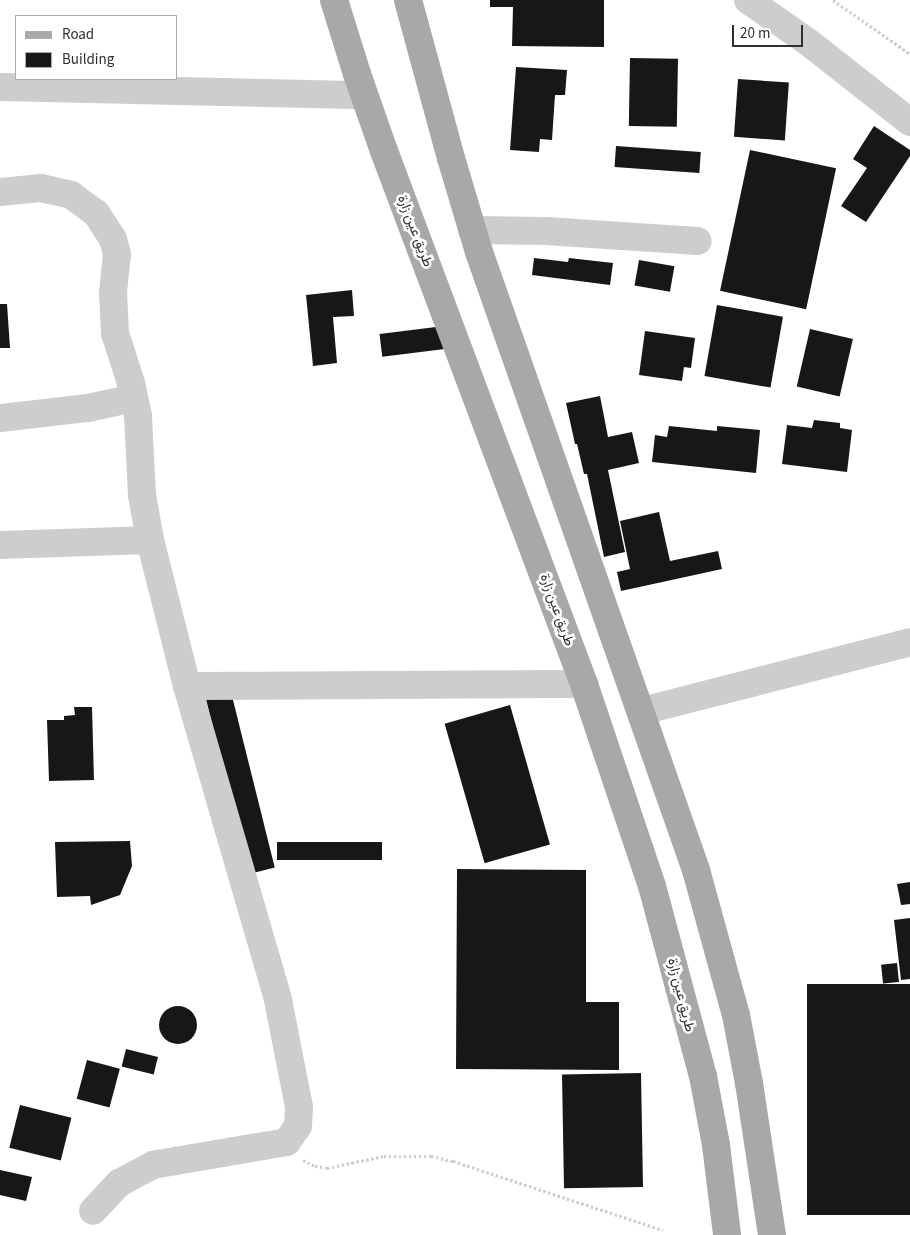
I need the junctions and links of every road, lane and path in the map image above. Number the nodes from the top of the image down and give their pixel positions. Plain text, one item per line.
1 (334, 0) edge
2 (408, 0) edge
3 (748, 0) edge
4 (833, 0) edge
5 (910, 54) edge
6 (0, 87) edge
7 (364, 95) junction
8 (910, 122) edge
9 (0, 192) edge
10 (472, 230) junction
11 (698, 241) dead end
12 (134, 398) junction
13 (0, 418) edge
14 (150, 540) junction
15 (0, 546) edge
16 (910, 642) edge
17 (584, 684) junction
18 (187, 686) junction
19 (642, 711) junction
20 (287, 1142) junction
21 (93, 1211) dead end
22 (663, 1230) dead end
23 (726, 1235) edge
24 (772, 1235) edge

1 - 7 main road, طريق عين زارة
2 - 10 main road
3 - 8 street
4 - 5 path
6 - 7 street
7 - 17 main road, طريق عين زارة
9 - 12 street
10 - 11 street
10 - 19 main road
12 - 13 street
12 - 14 street
14 - 15 street
14 - 18 street
16 - 19 street
17 - 18 street
17 - 23 main road, طريق عين زارة
18 - 20 street
19 - 24 main road
20 - 21 street
20 - 22 path

